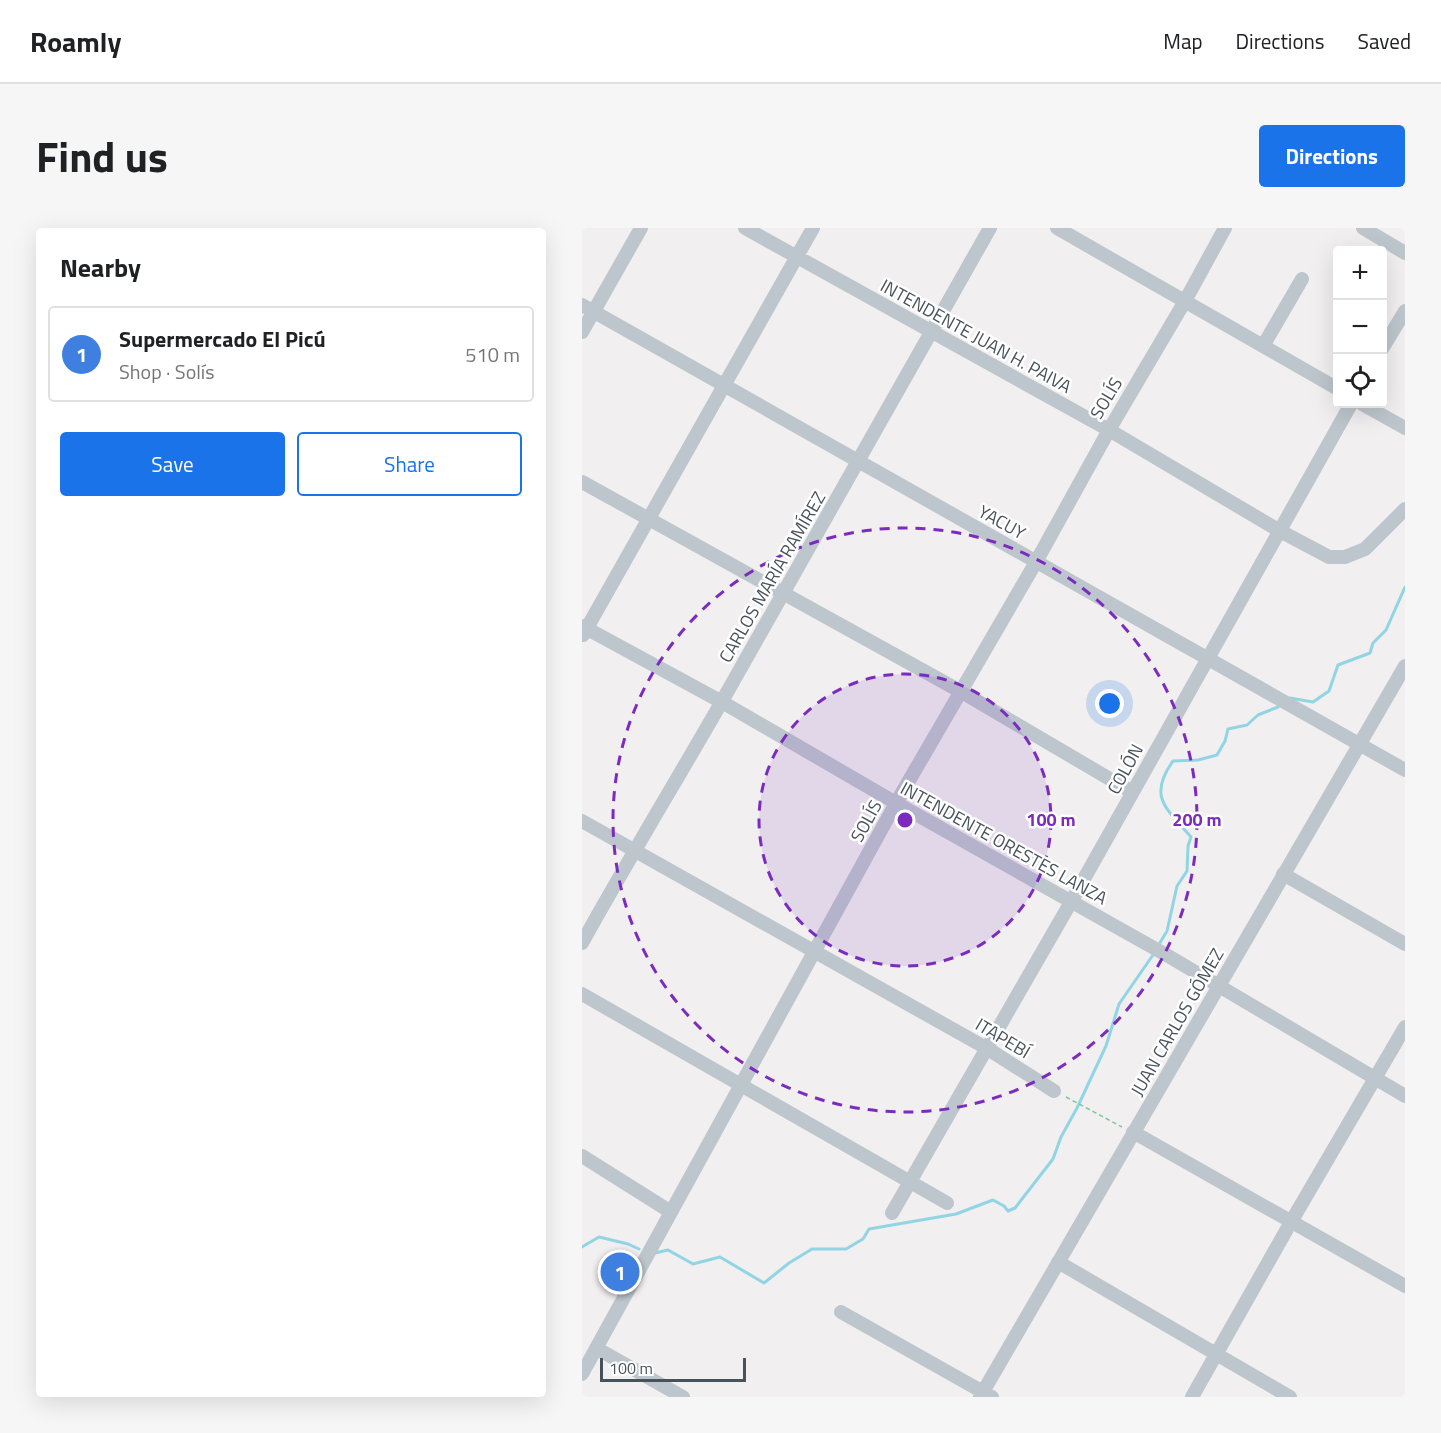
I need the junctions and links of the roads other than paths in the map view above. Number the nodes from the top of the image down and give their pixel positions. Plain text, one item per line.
1 (641, 228) edge
2 (745, 228) edge
3 (813, 228) edge
4 (990, 228) edge
5 (1057, 228) edge
6 (1225, 228) edge
7 (1362, 228) edge
8 (1405, 253) edge
9 (796, 257) junction
10 (1302, 279) dead end
11 (1185, 300) junction
12 (588, 309) edge
13 (1405, 311) edge
14 (931, 330) junction
15 (582, 332) edge
16 (1387, 343) edge
17 (1263, 346) junction
18 (1333, 386) edge
19 (723, 387) junction
20 (1349, 408) edge
21 (1369, 408) edge
22 (1405, 428) edge
23 (1109, 430) junction
24 (859, 462) junction
25 (582, 482) edge
26 (1405, 509) edge
27 (648, 519) junction
28 (1280, 531) junction
29 (1036, 562) junction
30 (782, 593) junction
31 (583, 631) edge
32 (1207, 659) junction
33 (1405, 666) edge
34 (960, 692) junction
35 (722, 702) junction
36 (1359, 744) junction
37 (1405, 770) edge
38 (1132, 792) junction
39 (896, 803) junction
40 (582, 821) edge
41 (634, 849) junction
42 (1283, 874) junction
43 (1071, 902) junction
44 (582, 943) edge
45 (1405, 944) edge
46 (816, 951) junction
47 (1219, 986) junction
48 (582, 994) edge
49 (1405, 1026) edge
50 (988, 1048) junction
51 (1375, 1079) junction
52 (743, 1085) junction
53 (1054, 1091) road end
54 (1405, 1096) edge
55 (1133, 1132) junction
56 (582, 1156) edge
57 (910, 1182) junction
58 (947, 1203) dead end
59 (671, 1212) junction
60 (892, 1213) dead end
61 (1291, 1222) junction
62 (1058, 1262) junction
63 (1405, 1286) edge
64 (841, 1312) dead end
65 (590, 1353) edge
66 (1217, 1354) junction
67 (582, 1374) edge
68 (985, 1395) edge
69 (683, 1397) edge
70 (1192, 1397) edge
71 (1290, 1397) edge

1 - 12 street
2 - 9 street, INTENDENTE JUAN H. PAIVA
3 - 9 street
4 - 14 street, CARLOS MARÍA RAMÍREZ
5 - 11 street
6 - 11 street, SOLÍS
7 - 8 street
9 - 14 street, INTENDENTE JUAN H. PAIVA
9 - 19 street
10 - 17 street
11 - 17 street
11 - 23 street, SOLÍS
12 - 15 street
12 - 19 street, YACUY
13 - 16 street
14 - 23 street, INTENDENTE JUAN H. PAIVA
14 - 24 street, CARLOS MARÍA RAMÍREZ
17 - 18 street
19 - 24 street, YACUY
19 - 27 street
20 - 28 street, COLÓN
21 - 22 street
23 - 28 street, INTENDENTE JUAN H. PAIVA
23 - 29 street, SOLÍS
24 - 29 street, YACUY
24 - 30 street, CARLOS MARÍA RAMÍREZ
25 - 27 street
26 - 28 street, INTENDENTE JUAN H. PAIVA
27 - 30 street
27 - 31 street
28 - 32 street, COLÓN
29 - 32 street, YACUY
29 - 34 street, SOLÍS
30 - 34 street
30 - 35 street, CARLOS MARÍA RAMÍREZ
31 - 35 street, INTENDENTE ORESTES LANZA
32 - 36 street, YACUY
32 - 38 street, COLÓN
33 - 36 street, JUAN CARLOS GÓMEZ
34 - 38 street
34 - 39 street, SOLÍS
35 - 39 street, INTENDENTE ORESTES LANZA
35 - 41 street, CARLOS MARÍA RAMÍREZ
36 - 37 street, YACUY
36 - 42 street, JUAN CARLOS GÓMEZ
38 - 43 street, COLÓN
39 - 43 street, INTENDENTE ORESTES LANZA
39 - 46 street, SOLÍS
40 - 41 street, ITAPEBÍ
41 - 44 street, CARLOS MARÍA RAMÍREZ
41 - 46 street, ITAPEBÍ
42 - 45 street
42 - 47 street, JUAN CARLOS GÓMEZ
43 - 47 street, INTENDENTE ORESTES LANZA
43 - 50 street, COLÓN
46 - 50 street, ITAPEBÍ
46 - 52 street, SOLÍS
47 - 51 street, INTENDENTE ORESTES LANZA
47 - 55 street, JUAN CARLOS GÓMEZ
48 - 52 street
49 - 51 street
50 - 53 street, ITAPEBÍ
50 - 57 street, COLÓN
51 - 54 street, INTENDENTE ORESTES LANZA
51 - 61 street
52 - 57 street
52 - 59 street, SOLÍS
55 - 61 street
55 - 62 street, JUAN CARLOS GÓMEZ
56 - 59 street
57 - 58 street
57 - 60 street, COLÓN
59 - 65 street, SOLÍS
61 - 63 street
61 - 66 street
62 - 66 street
62 - 68 street, JUAN CARLOS GÓMEZ
64 - 68 street
65 - 67 street, SOLÍS
65 - 69 street
66 - 70 street
66 - 71 street

